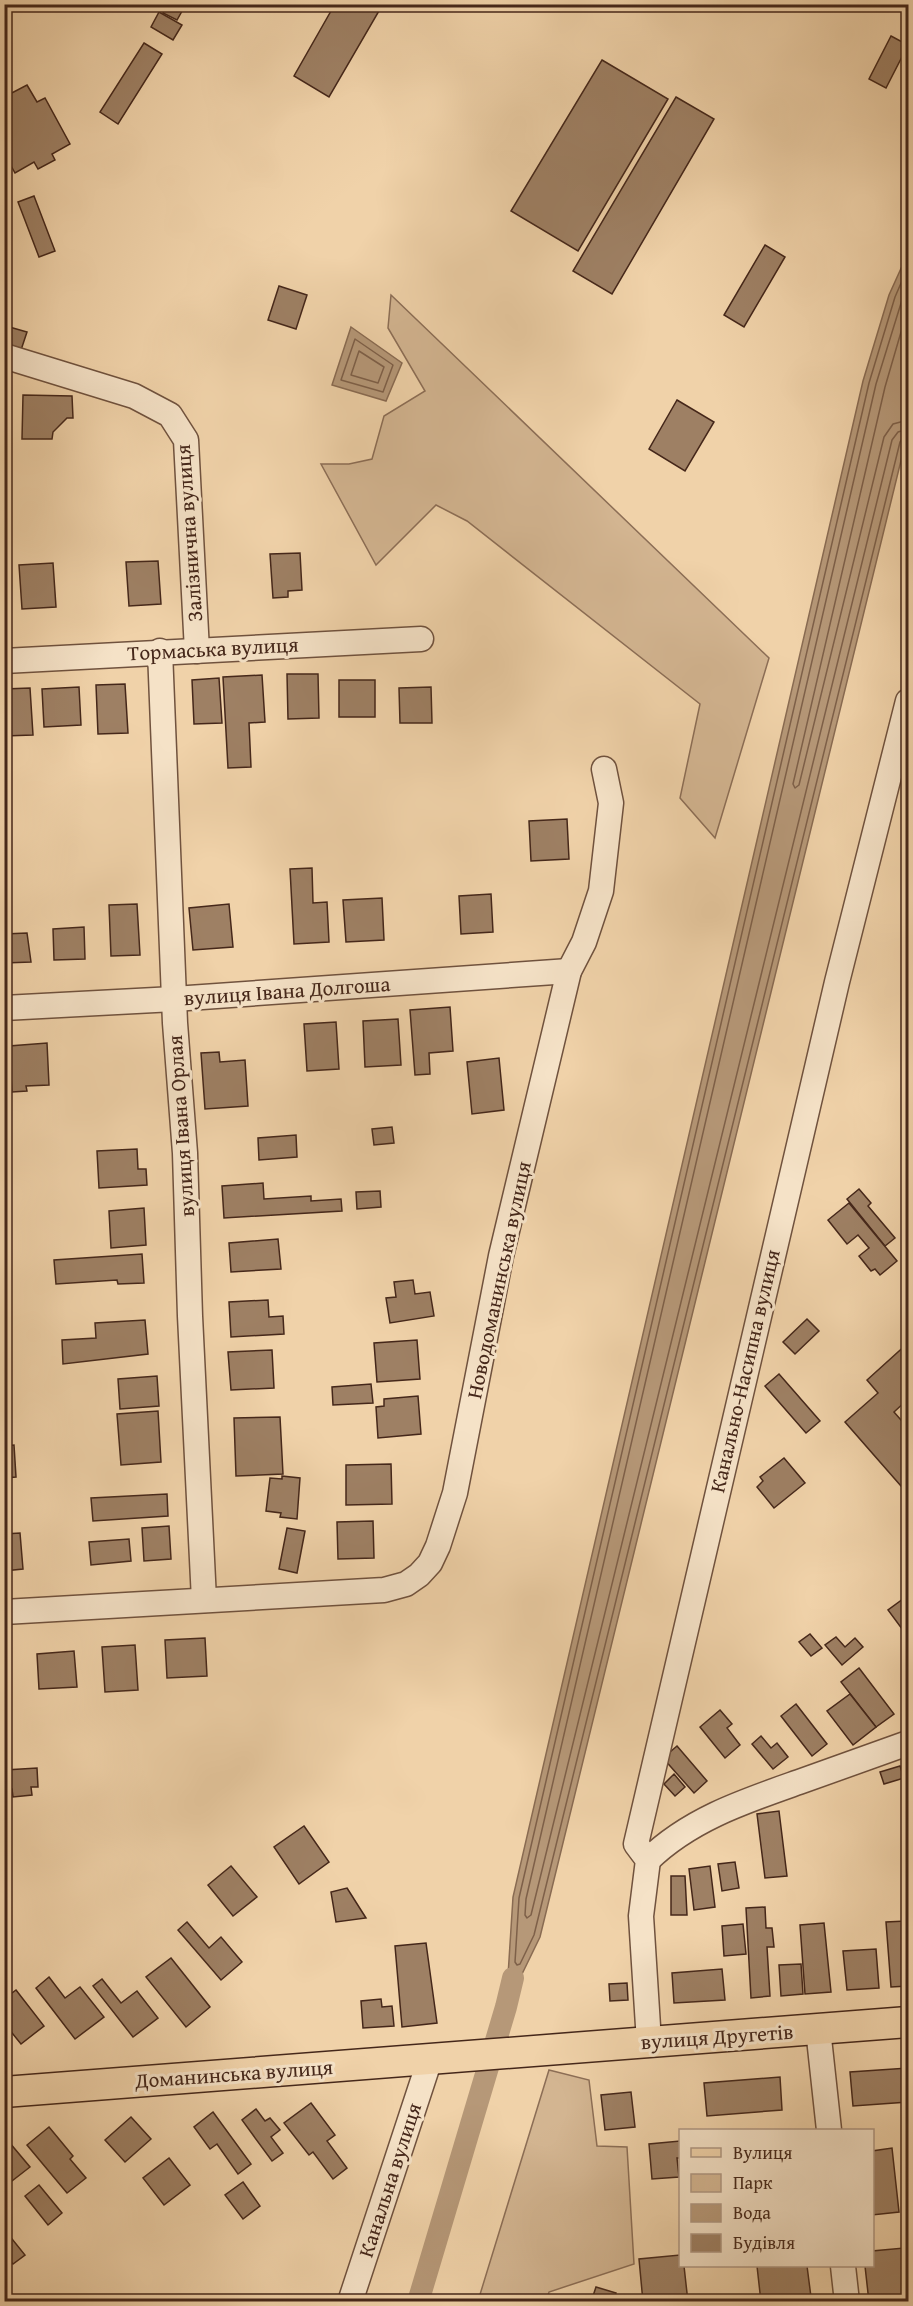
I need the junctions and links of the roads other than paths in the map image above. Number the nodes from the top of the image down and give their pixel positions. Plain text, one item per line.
1 (4, 356) edge
2 (421, 639) dead end
3 (160, 651) junction
4 (197, 651) junction
5 (4, 661) edge
6 (909, 701) edge
7 (904, 739) edge
8 (604, 769) dead end
9 (569, 971) junction
10 (174, 999) junction
11 (4, 1008) edge
12 (204, 1600) junction
13 (4, 1612) edge
14 (909, 1743) edge
15 (648, 1860) junction
16 (909, 2022) edge
17 (818, 2029) junction
18 (649, 2042) junction
19 (463, 2056) joint
20 (430, 2059) junction
21 (4, 2092) edge
22 (829, 2129) edge
23 (843, 2267) edge
24 (350, 2301) edge
25 (847, 2301) edge

1 - 4 street, Залізнична вулиця
2 - 4 street, Тормаська вулиця
3 - 4 street, Тормаська вулиця
3 - 5 street, Тормаська вулиця
3 - 10 street, вулиця Івана Орлая
6 - 7 street, Канально-Насипна вулиця
7 - 15 street, Канально-Насипна вулиця
8 - 9 street, Новодоманинська вулиця
9 - 10 street, вулиця Івана Долгоша
9 - 12 street, Новодоманинська вулиця
10 - 11 street, вулиця Івана Долгоша
10 - 12 street, вулиця Івана Орлая
12 - 13 street, Новодоманинська вулиця
14 - 15 street
15 - 18 street, Канально-Насипна вулиця
16 - 17 main road, вулиця Другетів
17 - 18 main road, вулиця Другетів
17 - 22 street
18 - 19 main road, вулиця Другетів
19 - 20 main road, Доманинська вулиця
20 - 21 main road, Доманинська вулиця
20 - 24 street, Канальна вулиця
23 - 25 street

